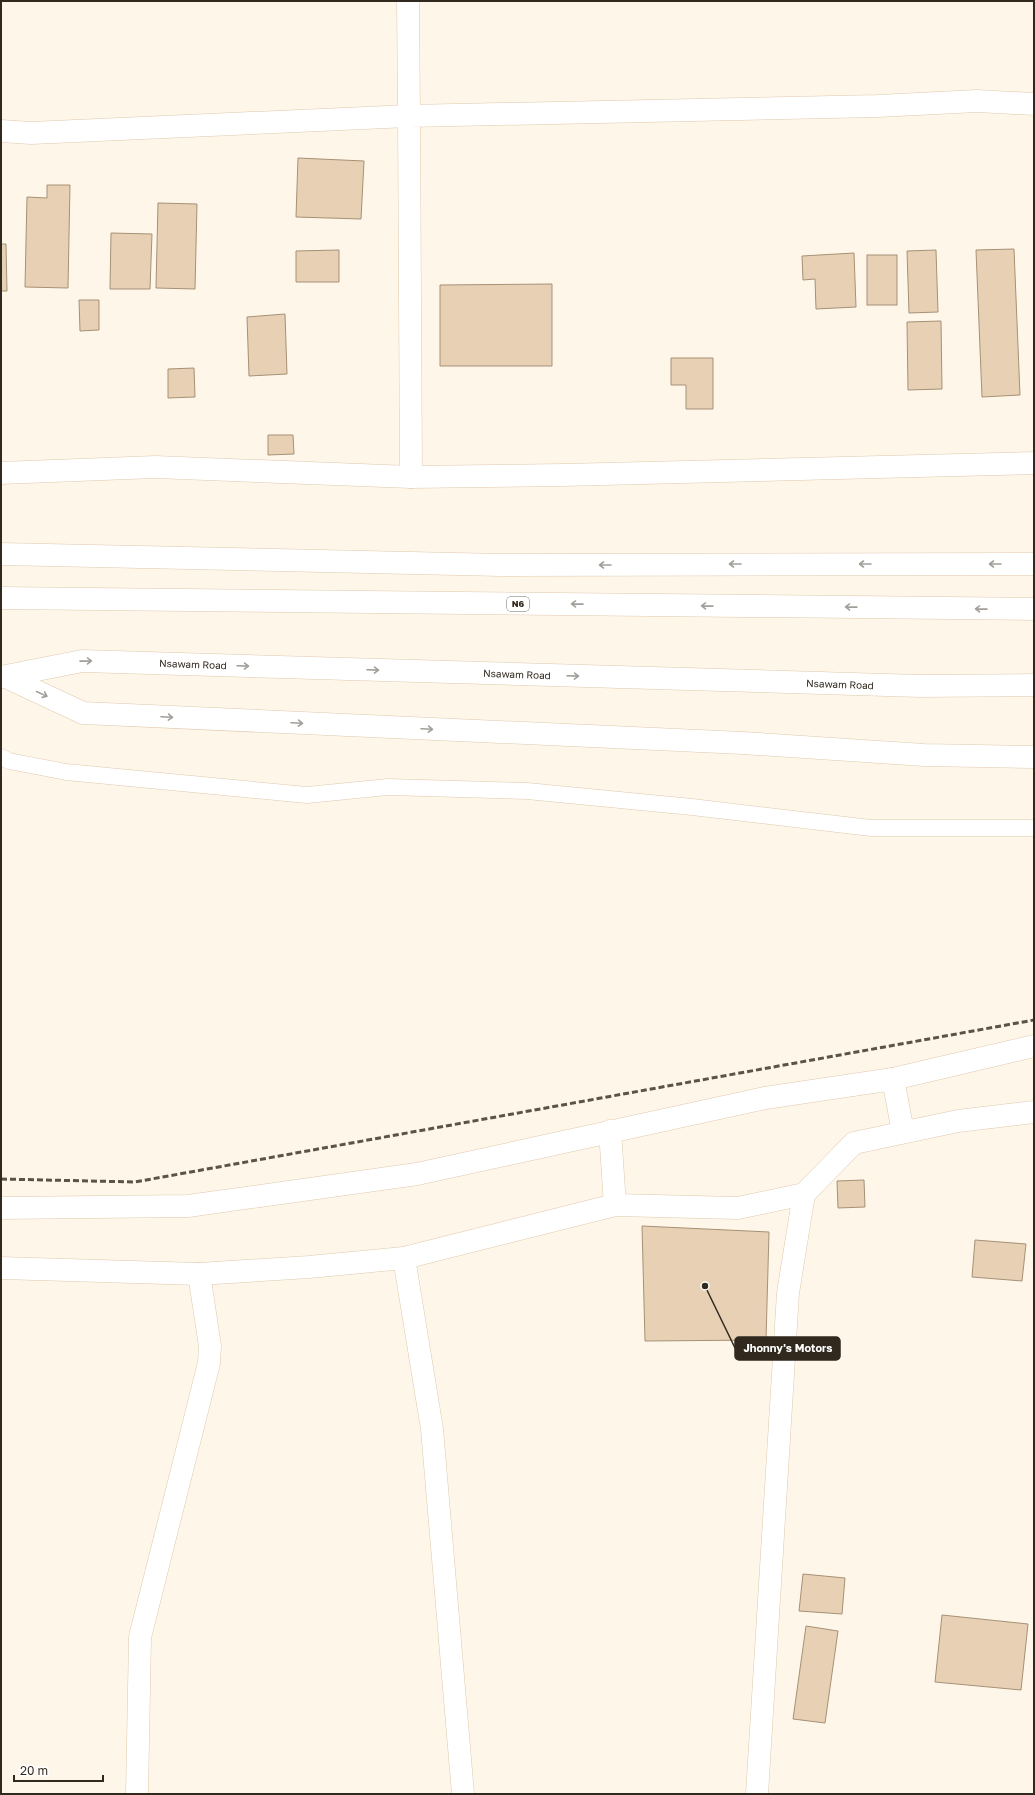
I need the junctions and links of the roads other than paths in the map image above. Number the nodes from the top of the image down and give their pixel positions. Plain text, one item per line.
1 (408, 1) edge
2 (1034, 104) edge
3 (409, 116) junction
4 (1, 131) edge
5 (1034, 463) edge
6 (1, 473) edge
7 (411, 477) junction
8 (1, 554) edge
9 (1034, 564) edge
10 (1, 598) edge
11 (1034, 609) edge
12 (4, 677) edge
13 (1034, 685) edge
14 (1, 757) edge
15 (1034, 757) edge
16 (1034, 828) edge
17 (1034, 1046) edge
18 (894, 1079) junction
19 (1034, 1112) edge
20 (610, 1131) junction
21 (903, 1132) junction
22 (804, 1194) junction
23 (615, 1205) junction
24 (1, 1208) edge
25 (404, 1258) junction
26 (1, 1268) edge
27 (198, 1274) junction
28 (137, 1794) edge
29 (463, 1794) edge
30 (757, 1794) edge

1 - 3 main road
2 - 3 main road
3 - 4 main road
3 - 7 main road
5 - 7 main road
6 - 7 main road
9 -> 8 main road
11 -> 10 main road, N6
12 -> 13 main road, Nsawam Road
12 -> 15 main road
14 - 16 lane
17 - 18 main road
18 - 20 main road
18 - 21 main road
19 - 21 main road
20 - 23 main road
20 - 24 main road
21 - 22 main road
22 - 23 main road
22 - 30 main road
23 - 25 main road
25 - 27 main road
25 - 29 main road
26 - 27 main road
27 - 28 main road

